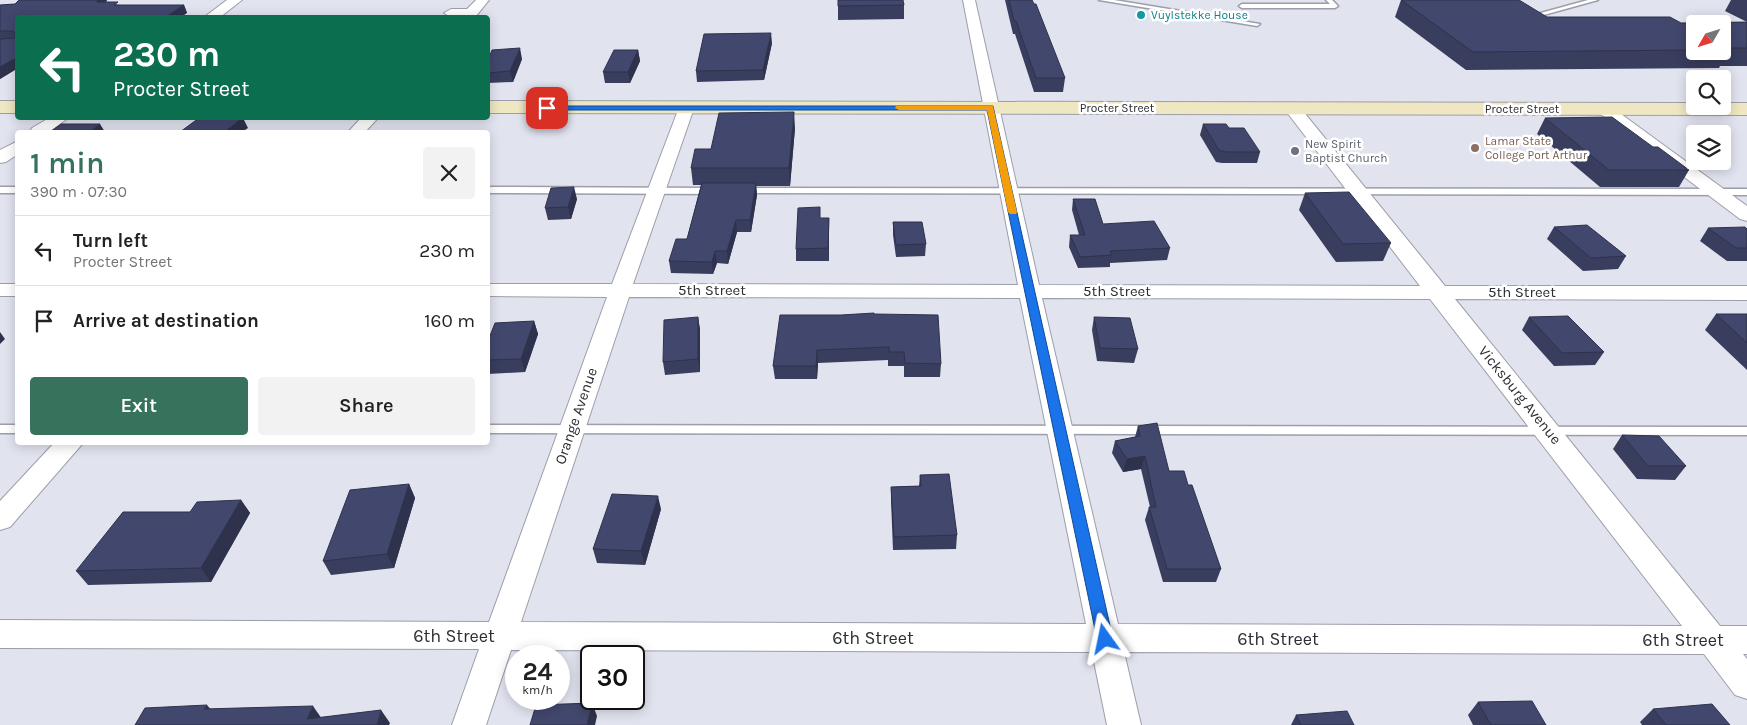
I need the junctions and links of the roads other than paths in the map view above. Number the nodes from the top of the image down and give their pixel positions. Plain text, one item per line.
1 (236, 0) edge
2 (463, 0) edge
3 (483, 0) edge
4 (969, 0) edge
5 (1102, 0) edge
6 (1329, 0) edge
7 (1595, 0) edge
8 (1242, 6) dead end
9 (214, 15) edge
10 (1526, 17) edge
11 (1257, 24) dead end
12 (0, 107) edge
13 (15, 107) edge
14 (490, 107) edge
15 (686, 108) junction
16 (990, 108) junction
17 (1292, 108) junction
18 (1604, 109) junction
19 (1747, 109) edge
20 (57, 120) edge
21 (368, 120) edge
22 (41, 130) edge
23 (358, 130) edge
24 (15, 148) edge
25 (0, 158) edge
26 (0, 190) edge
27 (15, 190) edge
28 (490, 190) edge
29 (656, 191) junction
30 (1008, 191) junction
31 (1357, 192) junction
32 (1716, 192) junction
33 (1747, 192) edge
34 (1747, 215) edge
35 (0, 290) edge
36 (15, 290) edge
37 (490, 290) edge
38 (620, 290) junction
39 (1030, 291) junction
40 (1438, 292) junction
41 (1747, 293) edge
42 (0, 429) edge
43 (15, 429) edge
44 (490, 429) edge
45 (572, 429) junction
46 (1060, 430) junction
47 (1548, 430) junction
48 (1747, 431) edge
49 (68, 445) edge
50 (0, 520) edge
51 (0, 634) edge
52 (500, 637) junction
53 (1105, 639) junction
54 (1712, 640) junction
55 (1747, 640) edge
56 (1747, 684) edge
57 (468, 725) edge
58 (1124, 725) edge

1 - 9 street
2 - 3 street
4 - 16 street
5 - 11 lane
6 - 8 lane
7 - 10 lane
12 - 13 main road
14 - 15 main road, Procter Street
15 - 16 main road, Procter Street
15 - 29 street, Orange Avenue
16 - 17 main road, Procter Street
16 - 30 street
17 - 18 main road, Procter Street
17 - 31 street, Vicksburg Avenue
18 - 19 main road, Procter Street
18 - 32 street
20 - 22 street
21 - 23 street
24 - 25 street
26 - 27 lane
28 - 29 lane
29 - 30 lane
29 - 38 street, Orange Avenue
30 - 31 lane
30 - 39 street
31 - 32 lane
31 - 40 street, Vicksburg Avenue
32 - 33 lane
32 - 34 street
35 - 36 street
37 - 38 street, 5th Street
38 - 39 street, 5th Street
38 - 45 street, Orange Avenue
39 - 40 street, 5th Street
39 - 46 street
40 - 41 street, 5th Street
40 - 47 street, Vicksburg Avenue
42 - 43 lane
44 - 45 lane
45 - 46 lane
45 - 52 street, Orange Avenue
46 - 47 lane
46 - 53 street
47 - 48 lane
47 - 54 street, Vicksburg Avenue
49 - 50 street
51 - 52 street, 6th Street
52 - 53 street, 6th Street
52 - 57 street, Orange Avenue
53 - 54 street, 6th Street
53 - 58 street
54 - 55 street, 6th Street
54 - 56 street, Vicksburg Avenue

